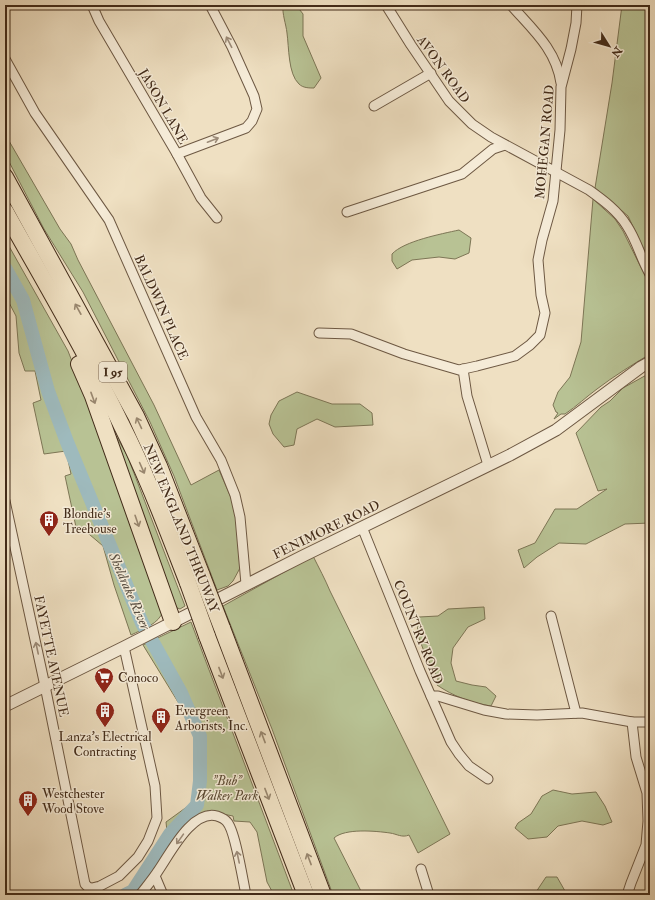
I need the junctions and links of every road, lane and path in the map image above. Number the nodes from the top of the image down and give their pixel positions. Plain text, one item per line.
1 (92, 5) edge
2 (210, 5) edge
3 (386, 5) edge
4 (511, 5) edge
5 (577, 5) edge
6 (5, 59) edge
7 (431, 73) junction
8 (561, 87) junction
9 (374, 106) dead end
10 (505, 145) junction
11 (177, 154) junction
12 (555, 171) junction
13 (5, 177) edge
14 (5, 211) edge
15 (347, 212) dead end
16 (217, 218) dead end
17 (32, 260) junction
18 (650, 274) edge
19 (319, 333) dead end
20 (650, 362) edge
21 (463, 369) junction
22 (488, 466) junction
23 (5, 501) edge
24 (362, 527) junction
25 (246, 584) junction
26 (551, 616) dead end
27 (173, 622) junction
28 (124, 647) junction
29 (45, 686) junction
30 (431, 696) junction
31 (5, 706) edge
32 (576, 713) junction
33 (632, 722) junction
34 (650, 722) edge
35 (488, 779) dead end
36 (421, 869) dead end
37 (155, 876) junction
38 (140, 895) edge
39 (163, 895) edge
40 (246, 895) edge
41 (306, 895) edge
42 (323, 895) edge
43 (429, 895) edge
44 (627, 895) edge

1 - 11 street, JASON LANE
11 -> 2 street
3 - 7 street, AVON ROAD
4 - 8 street
5 - 8 street, MOHEGAN ROAD
6 - 25 street, BALDWIN PLACE
7 - 9 street
7 - 10 street, AVON ROAD
8 - 12 street, MOHEGAN ROAD
10 - 12 street, AVON ROAD
10 - 15 street
11 - 16 street, JASON LANE
12 - 18 street, AVON ROAD
12 - 21 street, MOHEGAN ROAD
42 -> 13 highway, NEW ENGLAND THRUWAY / I 95, bridge
14 - 17 highway, NEW ENGLAND THRUWAY / I 95
17 -> 27 highway
17 -> 41 highway, NEW ENGLAND THRUWAY / I 95, bridge
19 - 21 street
20 - 22 street, FENIMORE ROAD
21 - 22 street
22 - 24 street, FENIMORE ROAD
29 -> 23 street, FAYETTE AVENUE
24 - 25 street, FENIMORE ROAD
24 - 30 street, COUNTRY ROAD
25 - 27 street, FENIMORE ROAD
26 - 32 street
27 - 28 street, FENIMORE ROAD
28 - 29 street, FENIMORE ROAD
28 - 29 street, FAYETTE AVENUE
29 - 31 street, FENIMORE ROAD
30 - 32 street, COUNTRY ROAD
30 - 35 street
32 - 33 street, COUNTRY ROAD
33 - 34 street, COUNTRY ROAD
33 - 44 street
36 - 43 street
37 - 38 street
37 - 39 street
40 -> 37 street

